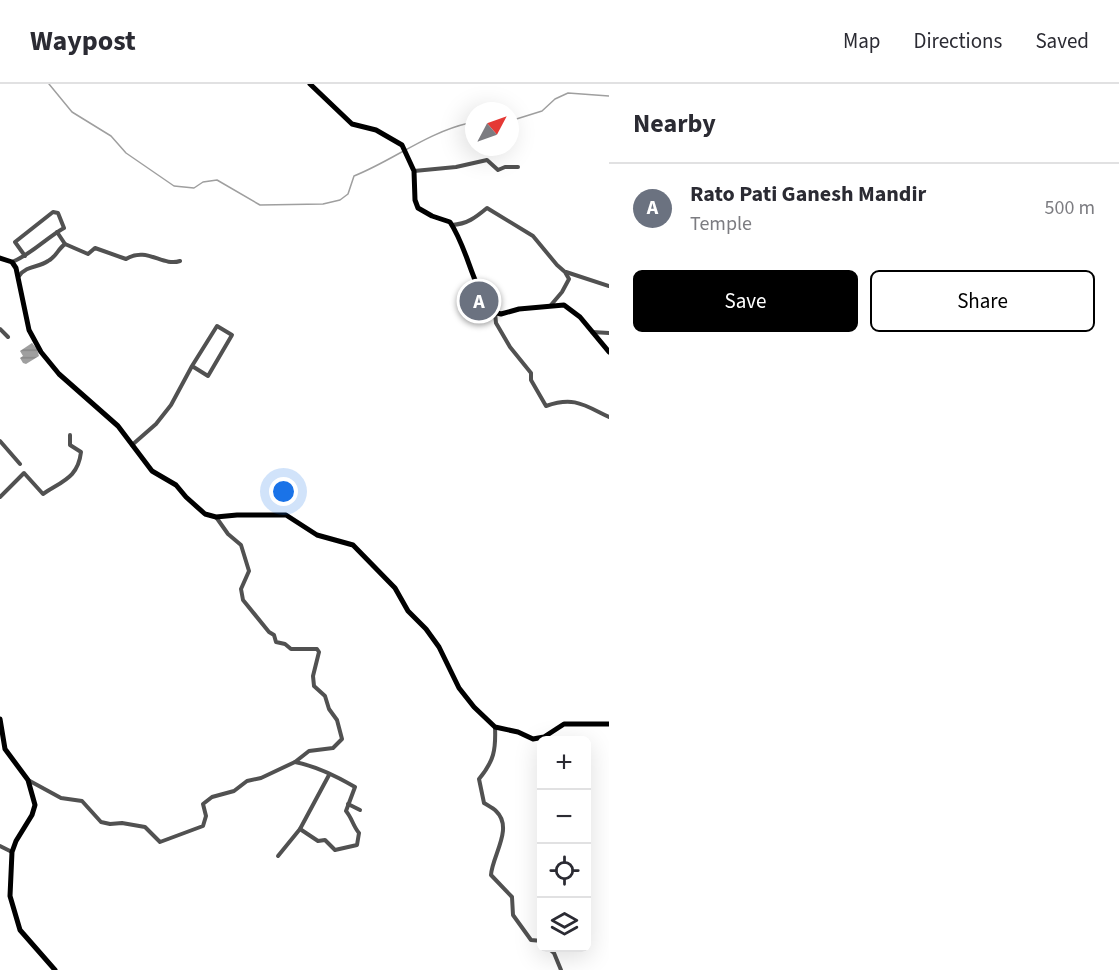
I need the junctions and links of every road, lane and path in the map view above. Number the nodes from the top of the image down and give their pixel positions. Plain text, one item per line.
1 (310, 84) edge
2 (518, 167) dead end
3 (414, 171) junction
4 (452, 225) junction
5 (57, 232) junction
6 (65, 244) junction
7 (25, 256) junction
8 (0, 258) edge
9 (180, 261) dead end
10 (12, 262) junction
11 (565, 272) junction
12 (19, 276) junction
13 (609, 286) edge
14 (551, 305) junction
15 (495, 313) junction
16 (0, 329) edge
17 (591, 332) junction
18 (609, 333) edge
19 (8, 337) dead end
20 (609, 352) edge
21 (192, 366) junction
22 (609, 417) edge
23 (70, 435) dead end
24 (0, 441) edge
25 (131, 445) junction
26 (20, 464) dead end
27 (0, 497) edge
28 (216, 517) junction
29 (0, 719) edge
30 (609, 724) edge
31 (495, 727) junction
32 (295, 762) junction
33 (329, 775) junction
34 (28, 780) junction
35 (348, 804) junction
36 (360, 810) dead end
37 (300, 829) junction
38 (0, 846) edge
39 (12, 852) junction
40 (278, 856) dead end
41 (537, 941) edge
42 (553, 952) edge
43 (55, 970) edge
44 (561, 970) edge

1 - 3 main road
2 - 3 street
3 - 4 main road
4 - 11 street
4 - 15 main road
5 - 6 street
5 - 7 street
5 - 7 street
6 - 9 street
6 - 12 street
7 - 10 street
8 - 10 main road
10 - 12 main road
11 - 13 street
11 - 14 street
12 - 25 main road
14 - 15 main road
14 - 17 main road
15 - 22 street
16 - 19 street
17 - 18 street
17 - 20 main road
21 - 21 street
21 - 25 street
23 - 27 street
24 - 26 street
25 - 28 main road
28 - 31 main road
28 - 32 street
29 - 34 main road
30 - 31 main road
31 - 41 street
32 - 33 street
32 - 34 street
33 - 35 street
33 - 37 street
34 - 39 main road
35 - 36 street
35 - 37 street
37 - 40 street
38 - 39 street
39 - 43 main road
42 - 44 street

